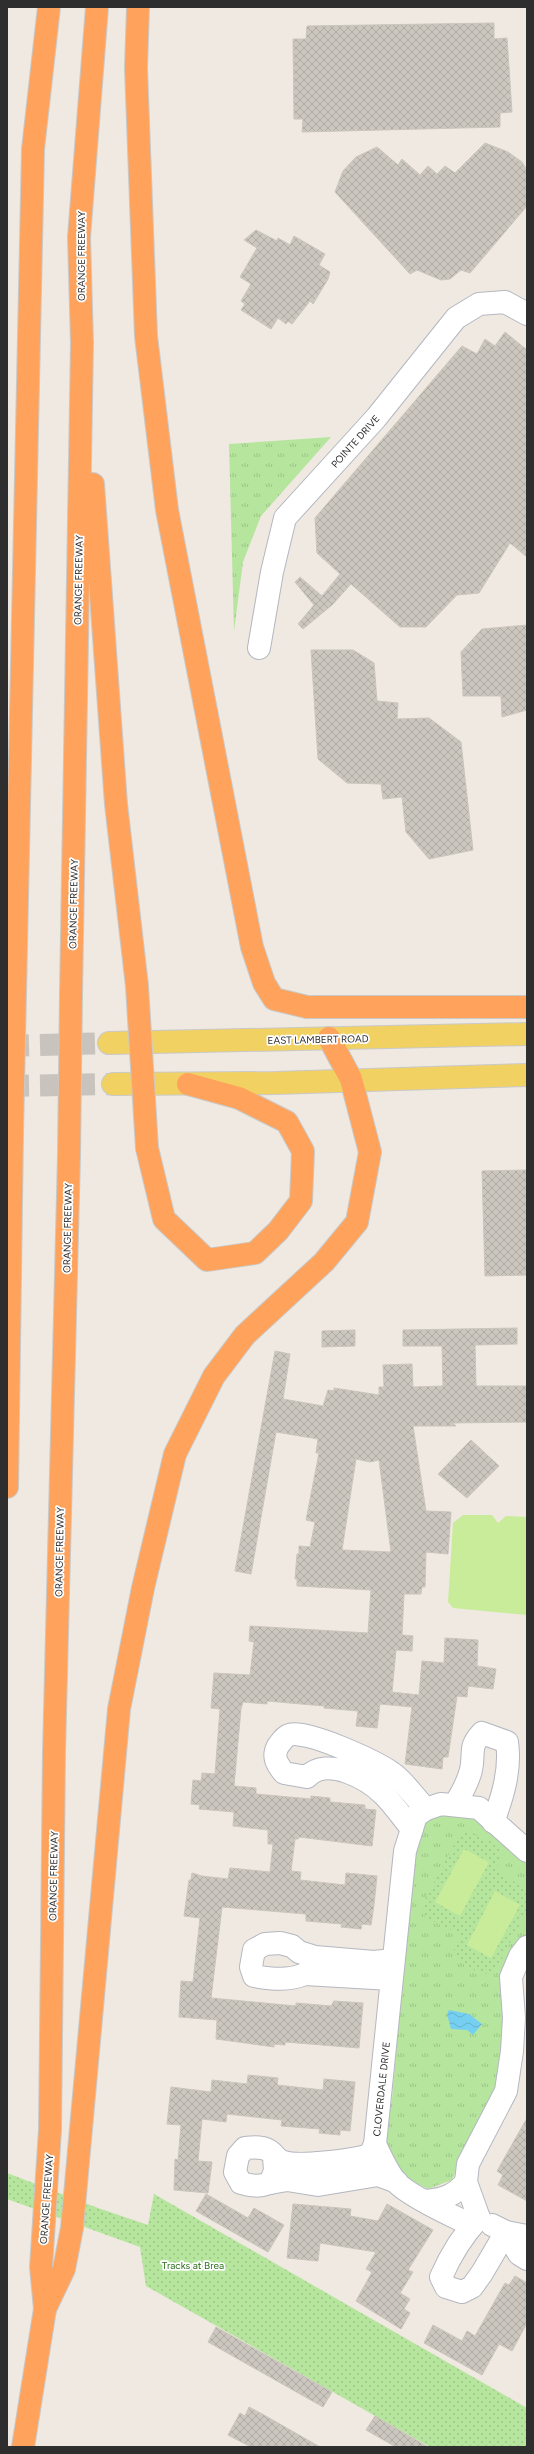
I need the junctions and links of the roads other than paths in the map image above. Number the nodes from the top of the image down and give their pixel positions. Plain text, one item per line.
1 (49, 7) edge
2 (97, 7) edge
3 (138, 7) edge
4 (527, 314) edge
5 (82, 343) junction
6 (258, 648) dead end
7 (527, 1007) edge
8 (527, 1034) edge
9 (329, 1038) junction
10 (109, 1044) tunnel mouth
11 (527, 1075) edge
12 (351, 1079) junction
13 (113, 1084) tunnel mouth
14 (188, 1084) junction
15 (7, 1487) edge
16 (314, 1739) junction
17 (313, 1770) junction
18 (455, 1804) junction
19 (426, 1809) junction
20 (493, 1822) junction
21 (412, 1829) junction
22 (527, 1851) edge
23 (527, 1948) edge
24 (299, 1952) junction
25 (392, 1969) junction
26 (294, 1979) junction
27 (375, 2144) junction
28 (274, 2156) junction
29 (397, 2182) junction
30 (466, 2182) junction
31 (270, 2183) junction
32 (426, 2201) junction
33 (479, 2218) junction
34 (506, 2232) junction
35 (527, 2236) edge
36 (527, 2259) edge
37 (45, 2309) junction
38 (23, 2447) edge

1 - 15 highway, bridge
2 - 5 highway, ORANGE FREEWAY
3 - 7 highway
4 - 6 street, POINTE DRIVE
5 - 14 highway, bridge
5 - 37 highway, ORANGE FREEWAY, bridge
8 - 9 main road, EAST LAMBERT ROAD
9 - 10 main road, EAST LAMBERT ROAD
9 - 12 highway
11 - 12 main road
12 - 14 main road
12 - 37 highway
13 - 14 main road
16 - 17 street
16 - 17 street
16 - 19 street
17 - 21 street
18 - 19 street
18 - 20 street
18 - 20 street
19 - 21 street, CLOVERDALE DRIVE
20 - 22 street
21 - 25 street, CLOVERDALE DRIVE
23 - 30 street
24 - 25 street
24 - 26 street
24 - 26 street
25 - 26 street
25 - 27 street, CLOVERDALE DRIVE
27 - 28 street
27 - 29 street, CLOVERDALE DRIVE
28 - 31 street
28 - 31 street
29 - 31 street
29 - 32 street, CLOVERDALE DRIVE
30 - 32 street
30 - 33 street
32 - 33 street, CLOVERDALE DRIVE
33 - 34 street
33 - 34 street
34 - 35 street
34 - 36 street
37 - 38 highway, ORANGE FREEWAY

